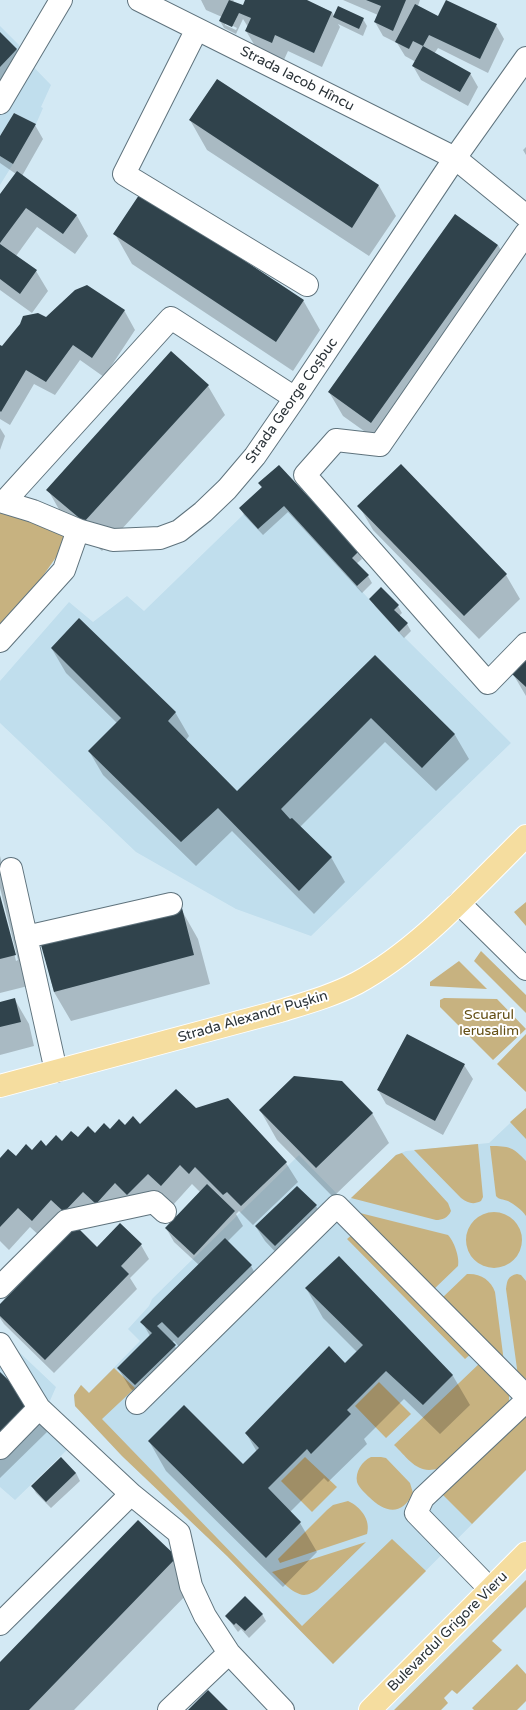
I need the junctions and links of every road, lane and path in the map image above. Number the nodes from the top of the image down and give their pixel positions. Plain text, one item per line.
1 (61, 0) edge
2 (139, 0) edge
3 (197, 29) junction
4 (526, 58) edge
5 (0, 103) edge
6 (456, 158) junction
7 (526, 216) edge
8 (526, 233) edge
9 (308, 285) dead end
10 (296, 398) junction
11 (2, 502) edge
12 (78, 530) junction
13 (0, 641) edge
14 (526, 644) edge
15 (526, 836) edge
16 (11, 869) dead end
17 (459, 903) junction
18 (171, 904) dead end
19 (26, 937) junction
20 (526, 969) edge
21 (56, 1071) junction
22 (0, 1086) edge
23 (165, 1212) dead end
24 (0, 1287) edge
25 (0, 1344) edge
26 (526, 1396) edge
27 (526, 1401) edge
28 (138, 1403) dead end
29 (38, 1408) junction
30 (0, 1448) edge
31 (131, 1494) junction
32 (526, 1553) edge
33 (490, 1589) junction
34 (0, 1624) edge
35 (229, 1653) junction
36 (169, 1710) edge
37 (283, 1710) edge
38 (370, 1710) edge

1 - 5 street
2 - 3 street, Strada Iacob Hîncu
3 - 6 street, Strada Iacob Hîncu
3 - 9 street
4 - 6 street, Strada George Coșbuc
6 - 7 street, Strada Iacob Hîncu
6 - 10 street, Strada George Coșbuc
8 - 14 street
10 - 11 street
10 - 12 street, Strada George Coșbuc
11 - 12 street, Strada George Coșbuc
12 - 13 street
15 - 17 main road, Strada Alexandr Pușkin
16 - 19 street
17 - 20 street
17 - 21 main road, Strada Alexandr Pușkin
18 - 19 street
19 - 21 street
21 - 22 main road, Strada Alexandr Pușkin
23 - 24 street
25 - 29 street
26 - 28 street
27 - 33 street
29 - 30 street
29 - 31 street
31 - 34 street
31 - 35 street
32 - 33 main road, Bulevardul Grigore Vieru
33 - 38 main road, Bulevardul Grigore Vieru
35 - 36 street
35 - 37 street

